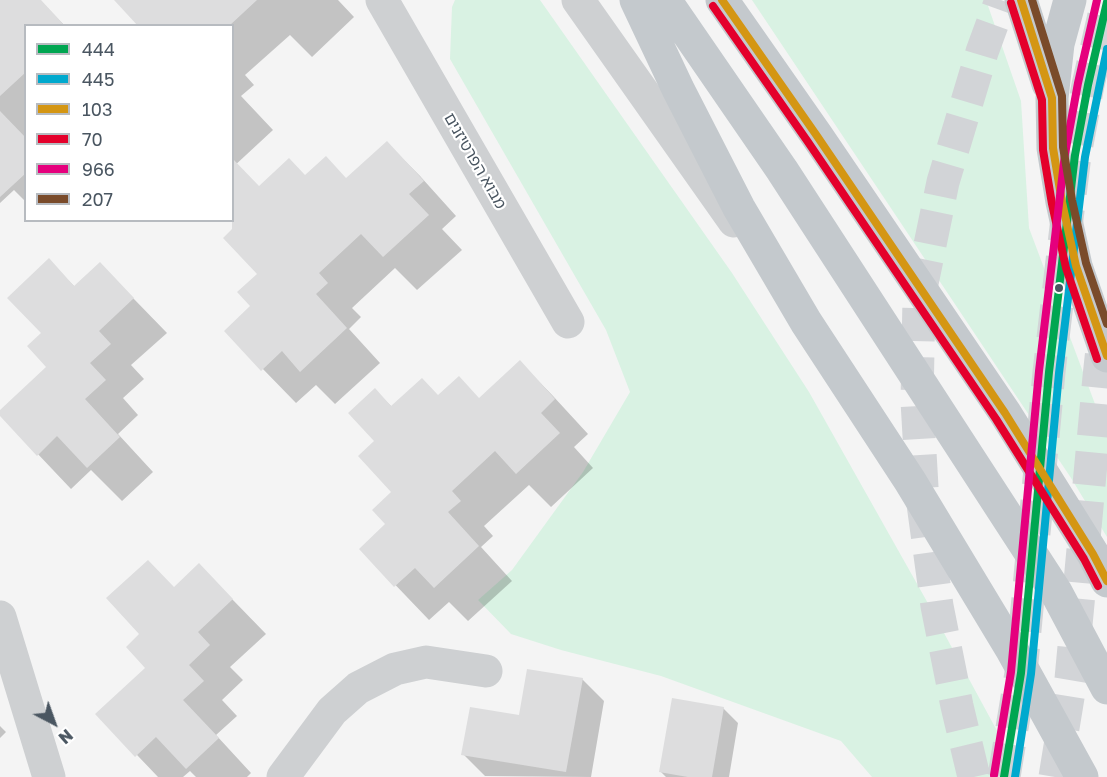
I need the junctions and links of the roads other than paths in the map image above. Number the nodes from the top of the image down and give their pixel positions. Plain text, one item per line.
1 (382, 0) edge
2 (578, 0) edge
3 (636, 0) edge
4 (665, 0) edge
5 (722, 0) edge
6 (1021, 0) edge
7 (1070, 0) edge
8 (1052, 98) junction
9 (568, 322) dead end
10 (806, 322) junction
11 (1107, 356) edge
12 (1107, 581) edge
13 (0, 617) edge
14 (486, 671) dead end
15 (1107, 688) edge
16 (1081, 775) edge
17 (49, 777) edge
18 (283, 777) edge

1 - 9 street, מבוא הפרטיזנים
2 - 10 street
3 - 10 highway
4 - 15 highway
5 - 12 highway
6 - 8 highway
7 - 8 highway
8 - 11 highway
10 - 16 highway
13 - 17 street
14 - 18 street

